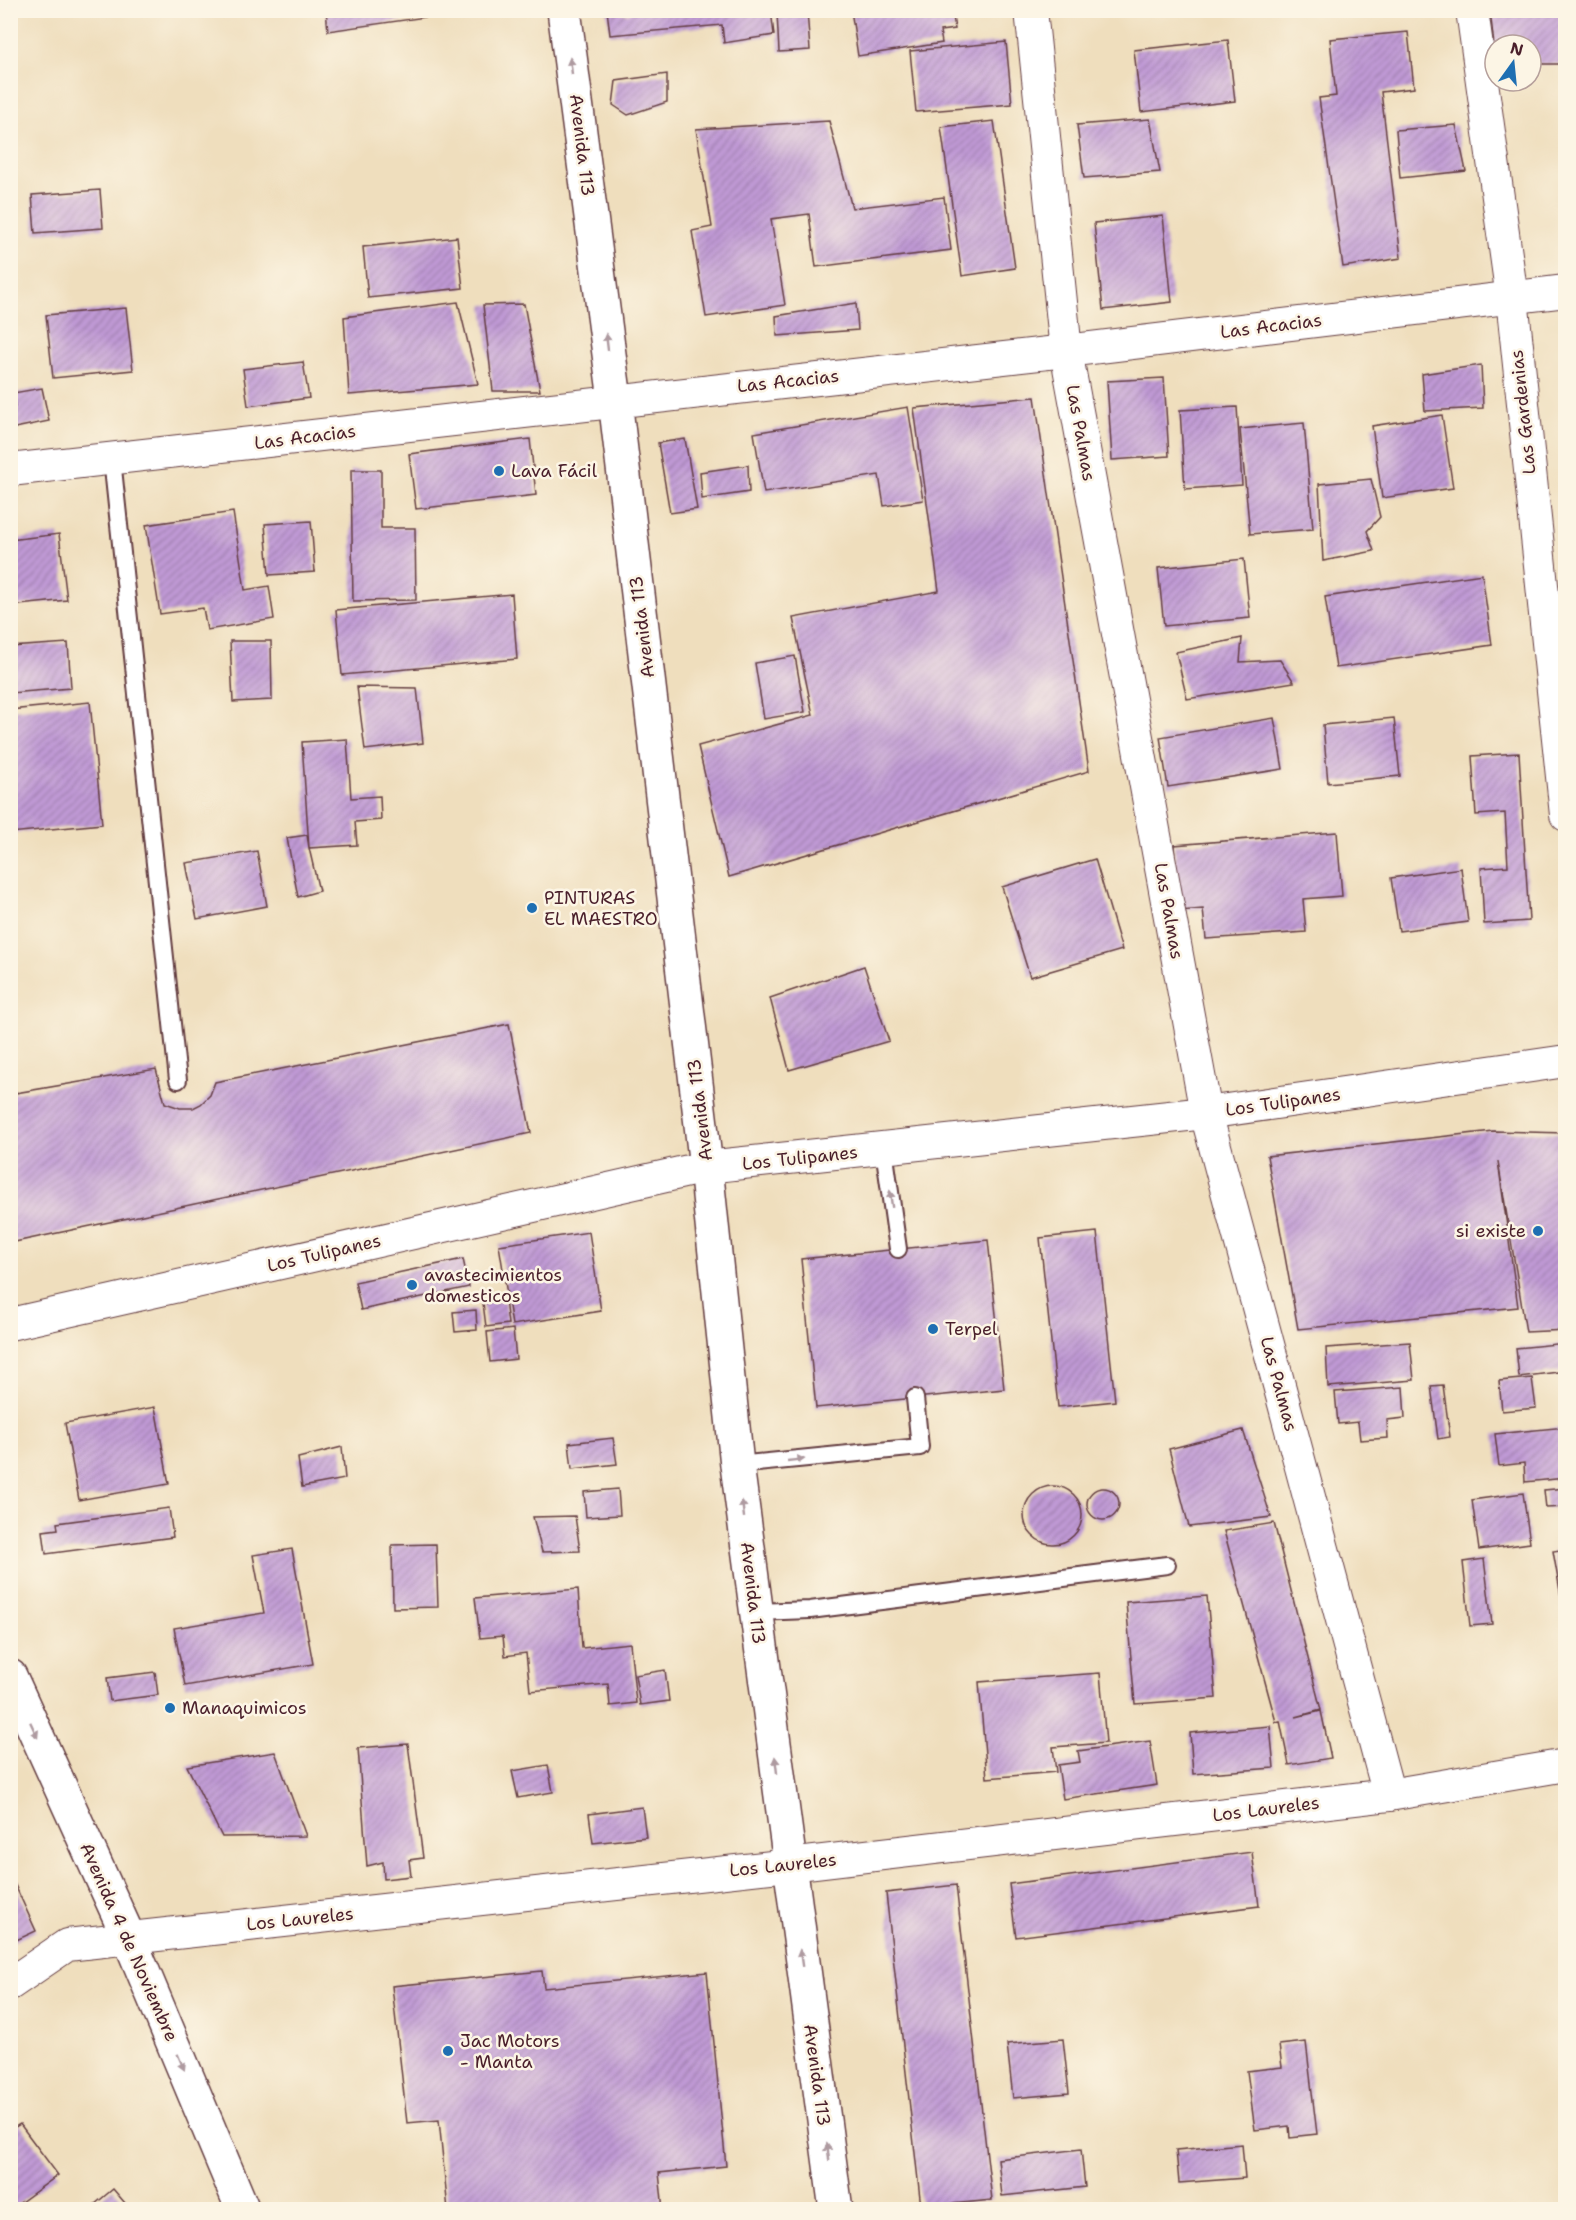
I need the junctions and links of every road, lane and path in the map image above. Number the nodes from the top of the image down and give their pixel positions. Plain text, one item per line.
1 (564, 10) edge
2 (1031, 10) edge
3 (1472, 10) edge
4 (1566, 291) edge
5 (1512, 298) junction
6 (1066, 351) junction
7 (615, 400) junction
8 (112, 459) junction
9 (10, 470) edge
10 (1566, 815) edge
11 (1566, 1061) edge
12 (178, 1080) dead end
13 (1206, 1113) junction
14 (884, 1149) junction
15 (706, 1167) junction
16 (898, 1249) dead end
17 (10, 1324) edge
18 (915, 1398) dead end
19 (737, 1465) junction
20 (1167, 1565) dead end
21 (756, 1612) junction
22 (10, 1676) edge
23 (1566, 1765) edge
24 (1389, 1795) junction
25 (789, 1864) junction
26 (129, 1938) junction
27 (10, 1984) edge
28 (243, 2210) edge
29 (836, 2210) edge

7 -> 1 main road, Avenida 113
2 - 6 street, Las Palmas
3 - 5 street, Las Gardenias
4 - 5 street, Las Acacias
5 - 6 street, Las Acacias
5 - 10 street, Las Gardenias
6 - 7 street, Las Acacias
6 - 13 street, Las Palmas
7 - 8 street, Las Acacias
7 - 15 main road, Avenida 113
8 - 9 street, Las Acacias
8 - 12 lane
11 - 13 street, Los Tulipanes
13 - 14 street, Los Tulipanes
13 - 24 street, Las Palmas
14 - 15 street, Los Tulipanes
16 -> 14 lane
15 - 17 street, Los Tulipanes
15 - 19 main road, Avenida 113
19 -> 18 lane
21 -> 19 main road, Avenida 113
20 - 21 lane
25 -> 21 main road, Avenida 113
22 -> 26 main road, Avenida 4 de Noviembre
23 - 24 street, Los Laureles
24 - 25 street, Los Laureles
25 - 26 street, Los Laureles
29 -> 25 main road, Avenida 113
26 - 27 street, Los Laureles
26 -> 28 main road, Avenida 4 de Noviembre

